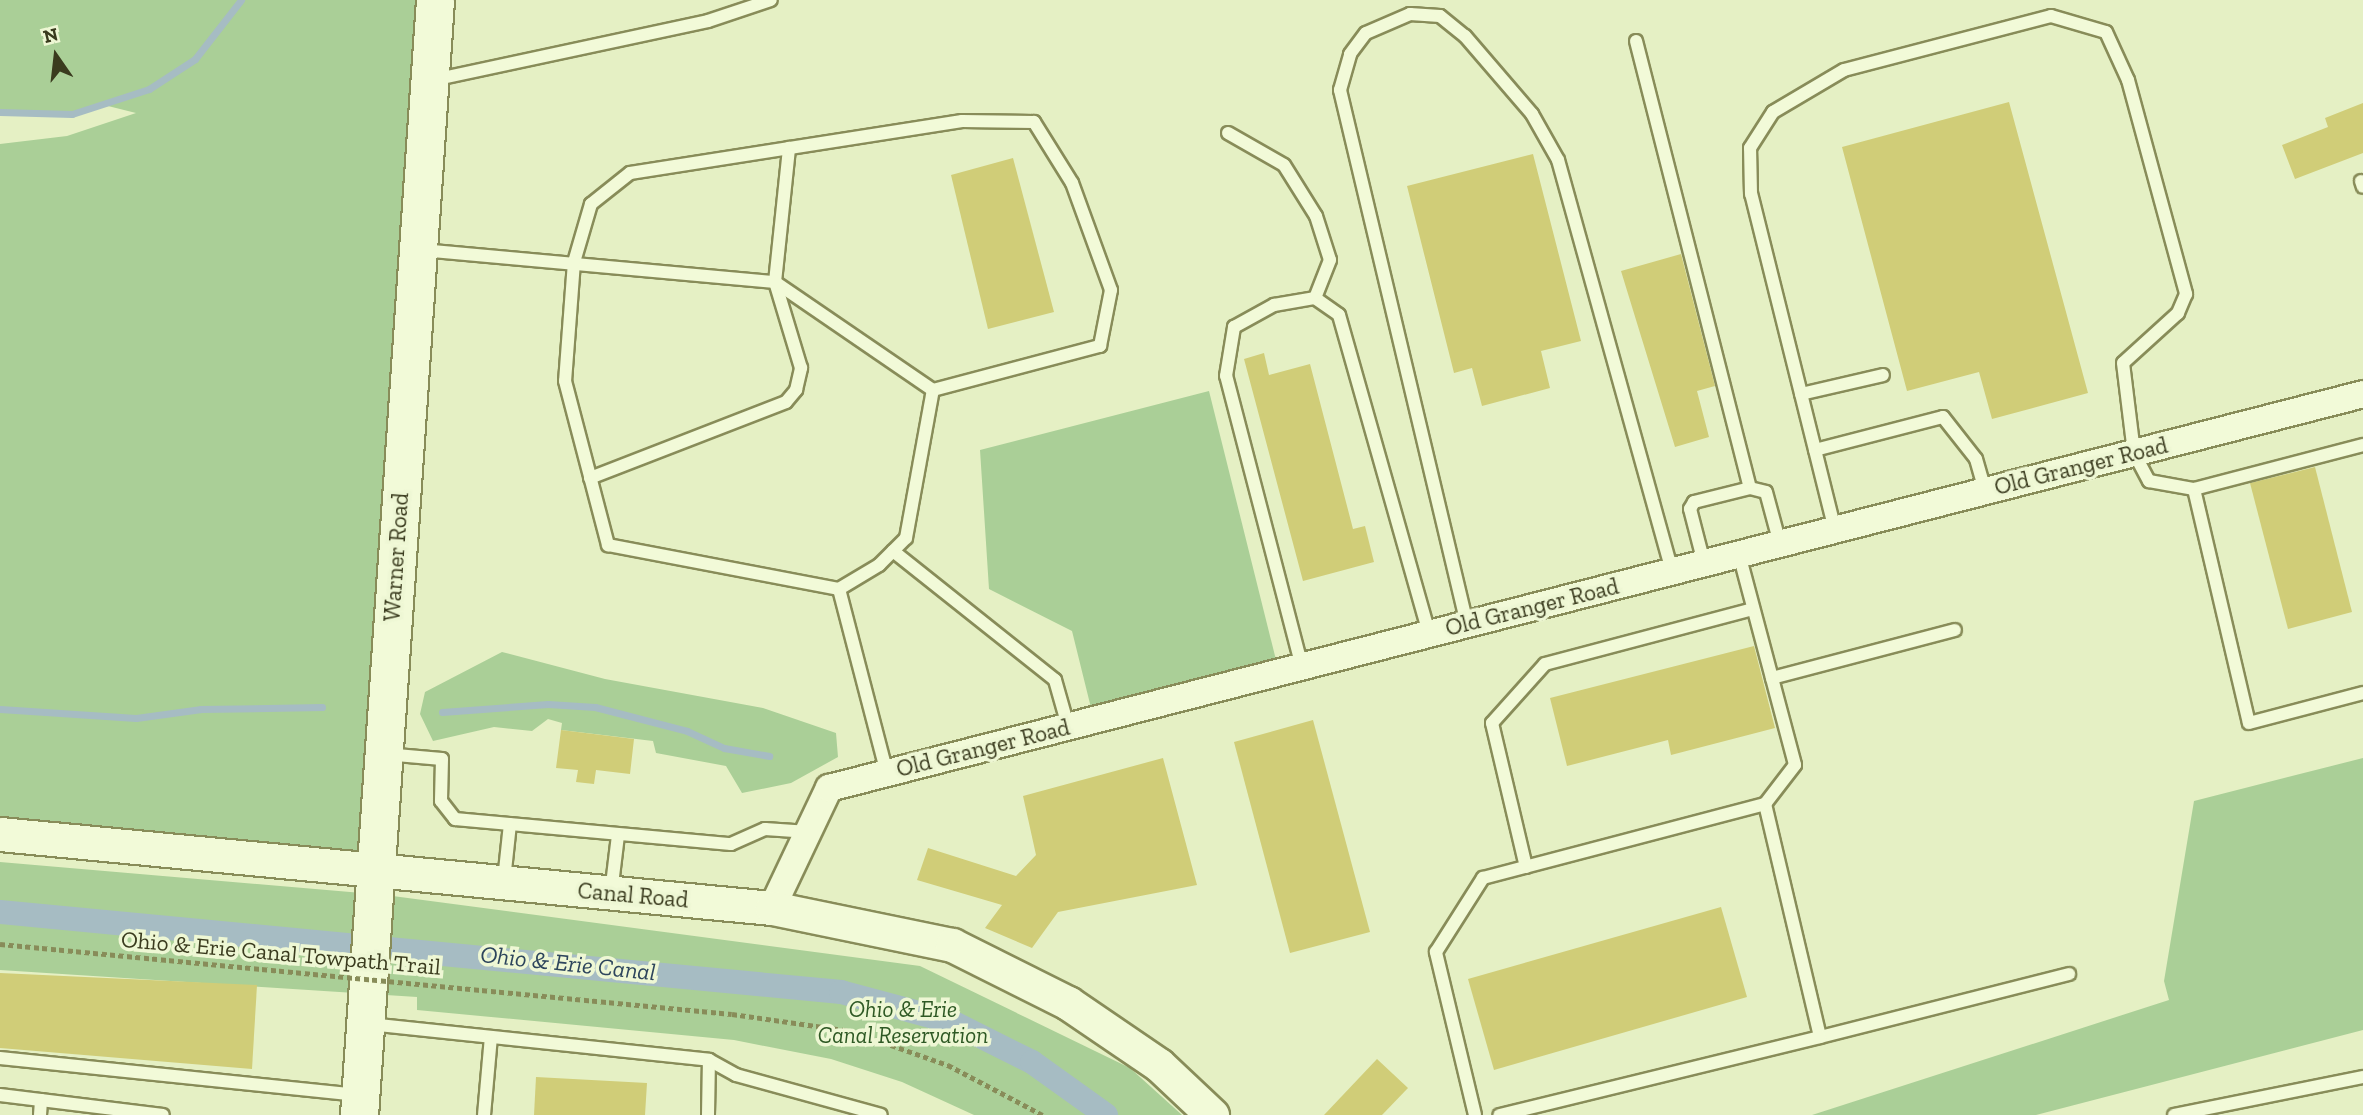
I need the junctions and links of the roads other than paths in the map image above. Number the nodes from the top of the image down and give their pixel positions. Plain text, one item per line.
1 (435, 0) edge
2 (771, 0) edge
3 (1636, 41) dead end
4 (429, 80) junction
5 (1228, 133) dead end
6 (789, 148) junction
7 (417, 249) junction
8 (574, 262) junction
9 (775, 282) junction
10 (1315, 298) junction
11 (1883, 375) dead end
12 (933, 390) junction
13 (1801, 394) junction
14 (2363, 394) edge
15 (2363, 445) edge
16 (1815, 450) junction
17 (2134, 453) junction
18 (590, 478) junction
19 (1750, 488) junction
20 (2194, 489) junction
21 (1985, 491) junction
22 (1835, 530) junction
23 (1780, 544) junction
24 (893, 551) junction
25 (1739, 554) junction
26 (1704, 563) junction
27 (1672, 571) junction
28 (839, 589) junction
29 (1754, 609) junction
30 (1467, 624) junction
31 (1955, 630) dead end
32 (1429, 634) junction
33 (1302, 667) junction
34 (1772, 678) junction
35 (2363, 693) edge
36 (1068, 726) junction
37 (382, 754) junction
38 (887, 773) junction
39 (1765, 804) junction
40 (510, 824) junction
41 (808, 832) junction
42 (0, 834) edge
43 (618, 835) junction
44 (1526, 867) junction
45 (373, 883) junction
46 (503, 883) junction
47 (611, 893) junction
48 (772, 908) junction
49 (2069, 974) dead end
50 (365, 1023) junction
51 (491, 1037) junction
52 (1820, 1037) junction
53 (0, 1058) edge
54 (709, 1060) junction
55 (2363, 1077) edge
56 (0, 1095) edge
57 (41, 1100) junction
58 (360, 1105) edge
59 (40, 1115) edge
60 (163, 1115) edge
61 (484, 1115) edge
62 (708, 1115) edge
63 (881, 1115) edge
64 (1212, 1115) edge
65 (1475, 1115) edge
66 (1499, 1115) edge
67 (2174, 1115) edge

1 - 4 main road, Warner Road
2 - 4 lane
3 - 19 lane
4 - 7 main road, Warner Road
5 - 10 lane
6 - 8 lane
6 - 9 lane
6 - 12 lane
7 - 8 lane
7 - 37 main road, Warner Road
8 - 9 lane
8 - 18 lane
9 - 12 lane
9 - 18 lane
10 - 32 lane
10 - 33 lane
11 - 13 lane
12 - 24 lane
13 - 16 lane
13 - 17 lane
14 - 17 street, Old Granger Road
15 - 20 lane
16 - 21 lane
16 - 22 lane
17 - 20 lane
17 - 21 street, Old Granger Road
18 - 28 lane
19 - 23 lane
19 - 26 lane
20 - 35 lane
21 - 22 street, Old Granger Road
22 - 23 street, Old Granger Road
23 - 25 street, Old Granger Road
24 - 28 lane
24 - 36 lane
25 - 26 street, Old Granger Road
25 - 29 lane
26 - 27 street, Old Granger Road
27 - 30 street, Old Granger Road
27 - 30 lane
28 - 38 lane
29 - 34 lane
29 - 44 lane
30 - 32 street, Old Granger Road
31 - 34 lane
32 - 33 street, Old Granger Road
33 - 36 street, Old Granger Road
34 - 39 lane
36 - 38 street, Old Granger Road
37 - 40 lane
37 - 45 main road, Warner Road
38 - 41 street, Old Granger Road
39 - 44 lane
39 - 52 lane
40 - 43 lane
40 - 46 lane
41 - 43 lane
41 - 48 street, Old Granger Road
42 - 45 street, Canal Road
43 - 47 lane
44 - 65 lane
45 - 46 street, Canal Road
45 - 50 main road, Warner Road
46 - 47 street, Canal Road
47 - 48 street, Canal Road
48 - 64 street, Canal Road
49 - 52 lane
50 - 51 lane
50 - 58 main road, Warner Road
51 - 54 lane
51 - 61 lane
52 - 66 lane
53 - 58 lane
54 - 62 lane
54 - 63 lane
55 - 67 lane
56 - 57 lane
57 - 59 lane
57 - 60 lane

